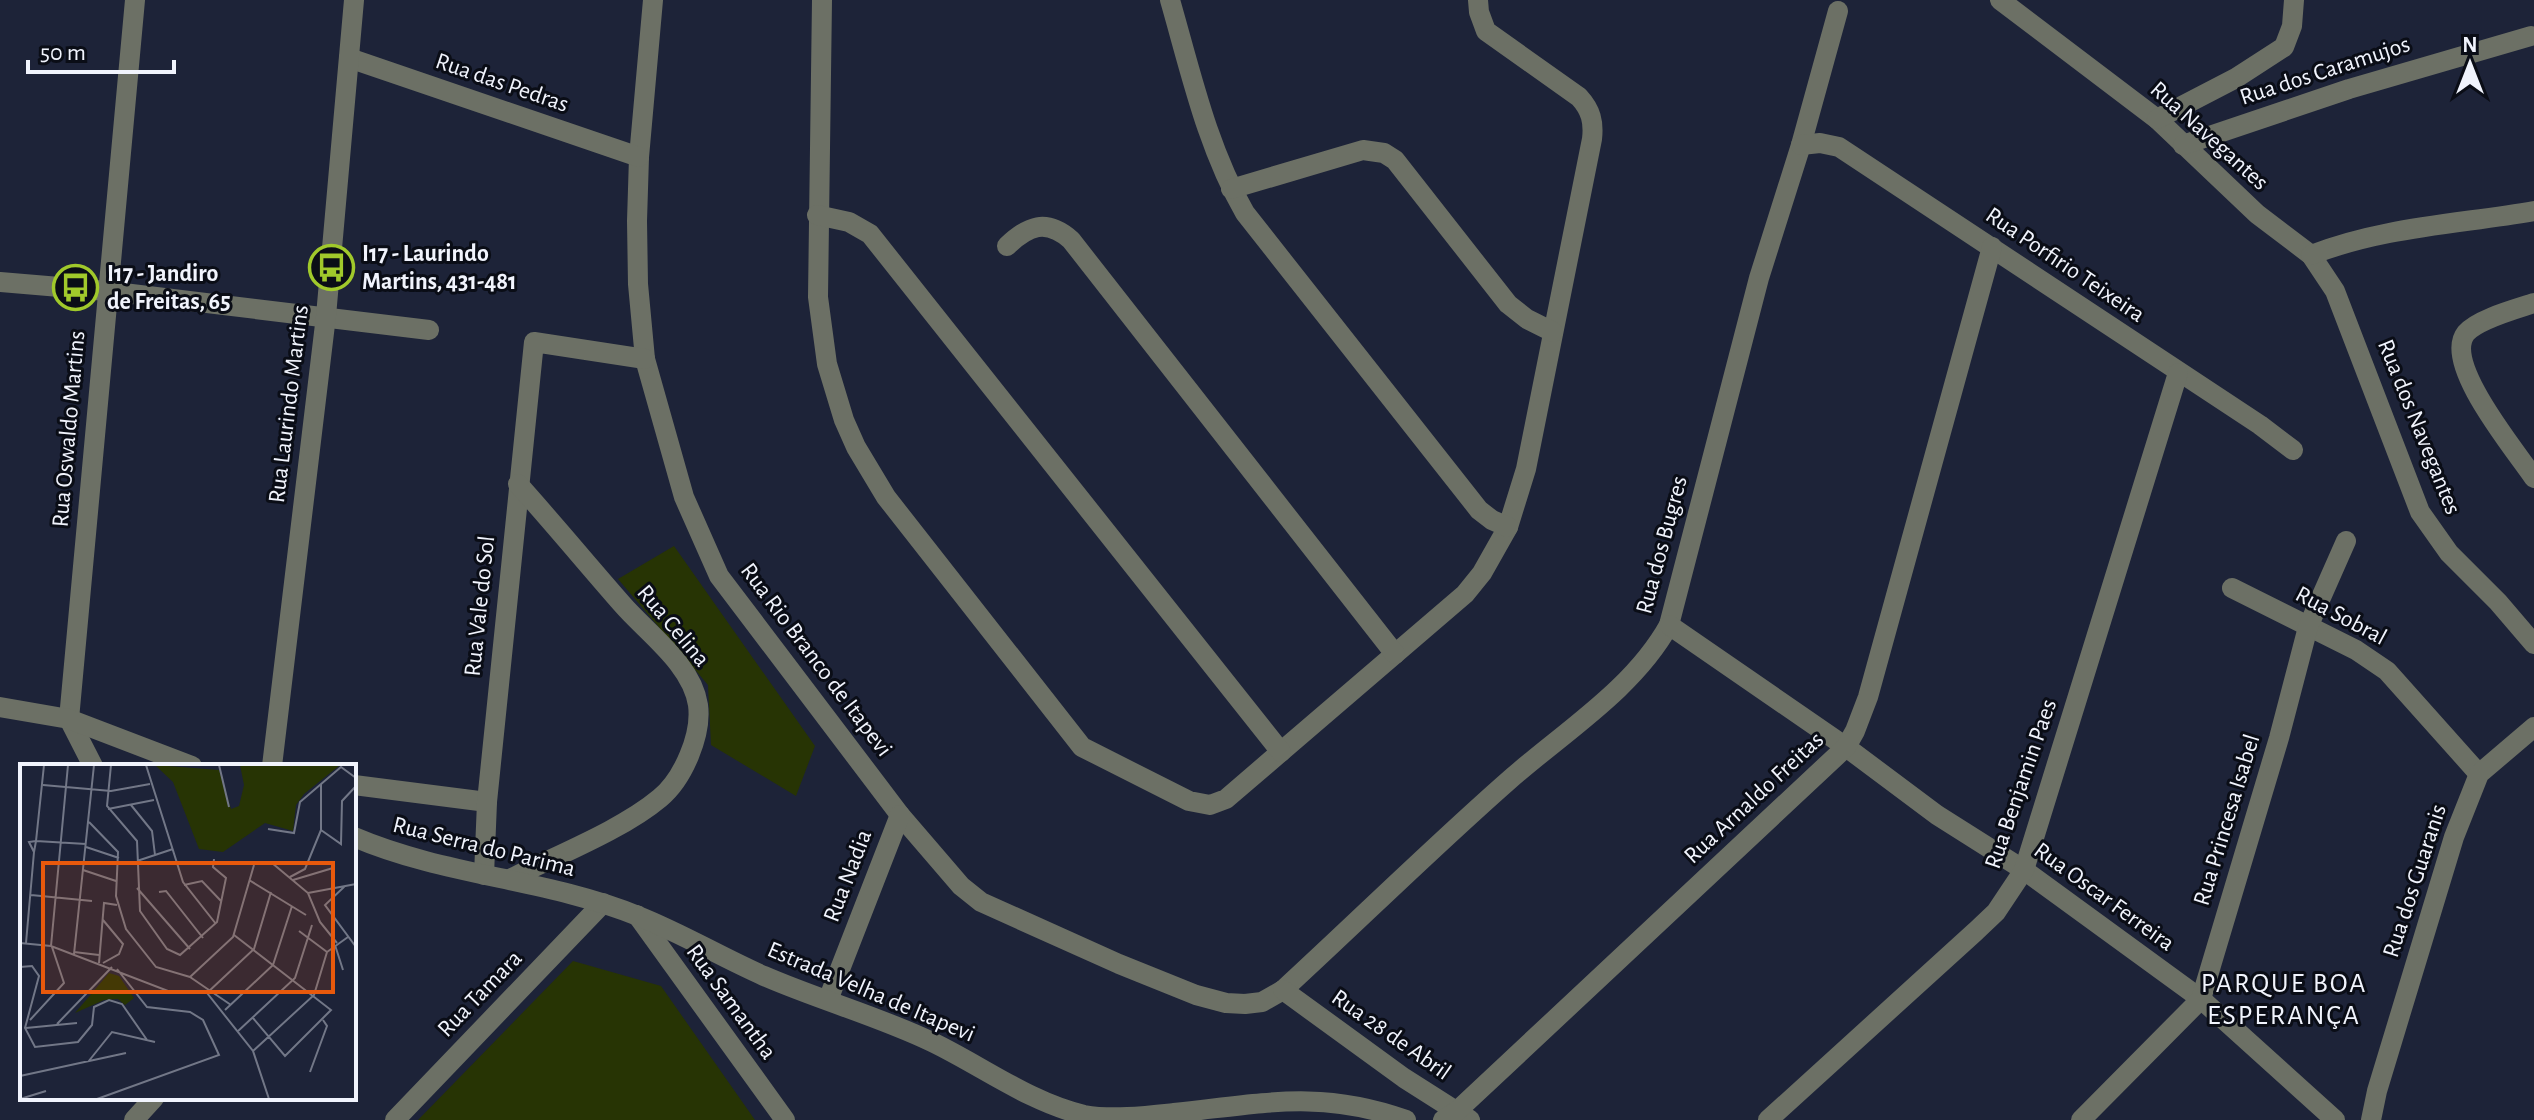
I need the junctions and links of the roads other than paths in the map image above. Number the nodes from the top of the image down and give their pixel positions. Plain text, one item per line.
1 (135, 0) edge
2 (354, 0) edge
3 (653, 0) edge
4 (822, 0) edge
5 (1170, 0) edge
6 (1478, 0) edge
7 (2000, 0) edge
8 (2294, 0) edge
9 (1838, 11) dead end
10 (2531, 36) dead end
11 (349, 58) junction
12 (2157, 119) junction
13 (1801, 145) junction
14 (2183, 145) junction
15 (639, 157) junction
16 (1231, 189) junction
17 (2534, 211) edge
18 (817, 215) junction
19 (1007, 246) dead end
20 (1992, 247) junction
21 (2311, 255) junction
22 (0, 282) edge
23 (107, 291) junction
24 (2534, 303) edge
25 (326, 316) junction
26 (429, 330) dead end
27 (1553, 332) junction
28 (2354, 335) joint
29 (645, 359) junction
30 (2178, 373) junction
31 (2293, 450) dead end
32 (2534, 478) edge
33 (518, 484) junction
34 (1508, 527) junction
35 (2346, 541) dead end
36 (2232, 588) dead end
37 (1669, 625) junction
38 (2308, 627) junction
39 (2534, 644) edge
40 (1395, 654) junction
41 (0, 707) edge
42 (69, 719) junction
43 (2534, 727) edge
44 (1846, 747) junction
45 (1281, 752) junction
46 (92, 764) edge
47 (187, 764) edge
48 (272, 764) edge
49 (2479, 774) junction
50 (356, 785) edge
51 (487, 802) junction
52 (900, 815) junction
53 (356, 838) edge
54 (2024, 870) junction
55 (484, 875) junction
56 (510, 879) junction
57 (603, 903) junction
58 (637, 915) junction
59 (1283, 990) junction
60 (2201, 999) junction
61 (828, 1000) junction
62 (152, 1100) edge
63 (1457, 1117) edge
64 (134, 1120) edge
65 (395, 1120) edge
66 (785, 1120) edge
67 (1406, 1120) edge
68 (1768, 1120) edge
69 (2081, 1120) edge
70 (2335, 1120) edge
71 (2371, 1120) edge

1 - 23 street, Rua Oswaldo Martins
2 - 11 street, Rua Laurindo Martins
3 - 15 street, Rua Rio Branco de Itapevi
4 - 18 street
5 - 16 street
6 - 27 street
7 - 12 street, Rua Navegantes
8 - 12 street
9 - 13 street, Rua dos Bugres
10 - 14 street, Rua dos Caramujos
11 - 15 street, Rua das Pedras
11 - 25 street, Rua Laurindo Martins
12 - 14 street, Rua Navegantes
13 - 20 street, Rua Porfirio Teixeira
13 - 37 street, Rua dos Bugres
14 - 21 street, Rua Navegantes
15 - 29 street, Rua Rio Branco de Itapevi
16 - 27 street
16 - 34 street
17 - 21 street
18 - 45 street
18 - 45 street
19 - 40 street
20 - 30 street, Rua Porfirio Teixeira
20 - 44 street, Rua Arnaldo Freitas
21 - 28 street, Rua Navegantes
22 - 23 street
23 - 25 street
23 - 42 street, Rua Oswaldo Martins
24 - 32 street
25 - 26 street
25 - 48 street, Rua Laurindo Martins
27 - 34 street
28 - 39 street, Rua dos Navegantes
29 - 33 street, Rua Vale do Sol
29 - 52 street, Rua Rio Branco de Itapevi
30 - 31 street, Rua Porfirio Teixeira
30 - 54 street, Rua Benjamin Paes
33 - 51 street, Rua Vale do Sol
33 - 56 street, Rua Celina
34 - 40 street
35 - 38 street, Rua Princesa Isabel
36 - 38 street, Rua Sobral
37 - 44 street, Rua Oscar Ferreira
37 - 59 street, Rua dos Bugres
38 - 49 street, Rua Sobral
38 - 60 street, Rua Princesa Isabel
40 - 45 street
41 - 42 street
42 - 46 street
42 - 47 street
43 - 49 street, Rua dos Guaranis
44 - 54 street, Rua Oscar Ferreira
44 - 63 street, Rua Arnaldo Freitas
49 - 71 street, Rua dos Guaranis
50 - 51 street
51 - 55 street, Rua Vale do Sol
52 - 59 street, Rua Rio Branco de Itapevi
52 - 61 street, Rua Nadia
53 - 55 street, Rua Serra do Parima
54 - 60 street, Rua Oscar Ferreira
54 - 68 street, Rua Benjamin Paes
55 - 56 street, Rua Serra do Parima
56 - 57 street, Rua Serra do Parima
57 - 58 street, Estrada Velha de Itapevi
57 - 65 street, Rua Tamara
58 - 61 street, Estrada Velha de Itapevi
58 - 66 street, Rua Samantha
59 - 63 street, Rua 28 de Abril
60 - 69 street, Rua Princesa Isabel
60 - 70 street, Rua Oscar Ferreira
61 - 67 street, Estrada Velha de Itapevi
62 - 64 street

